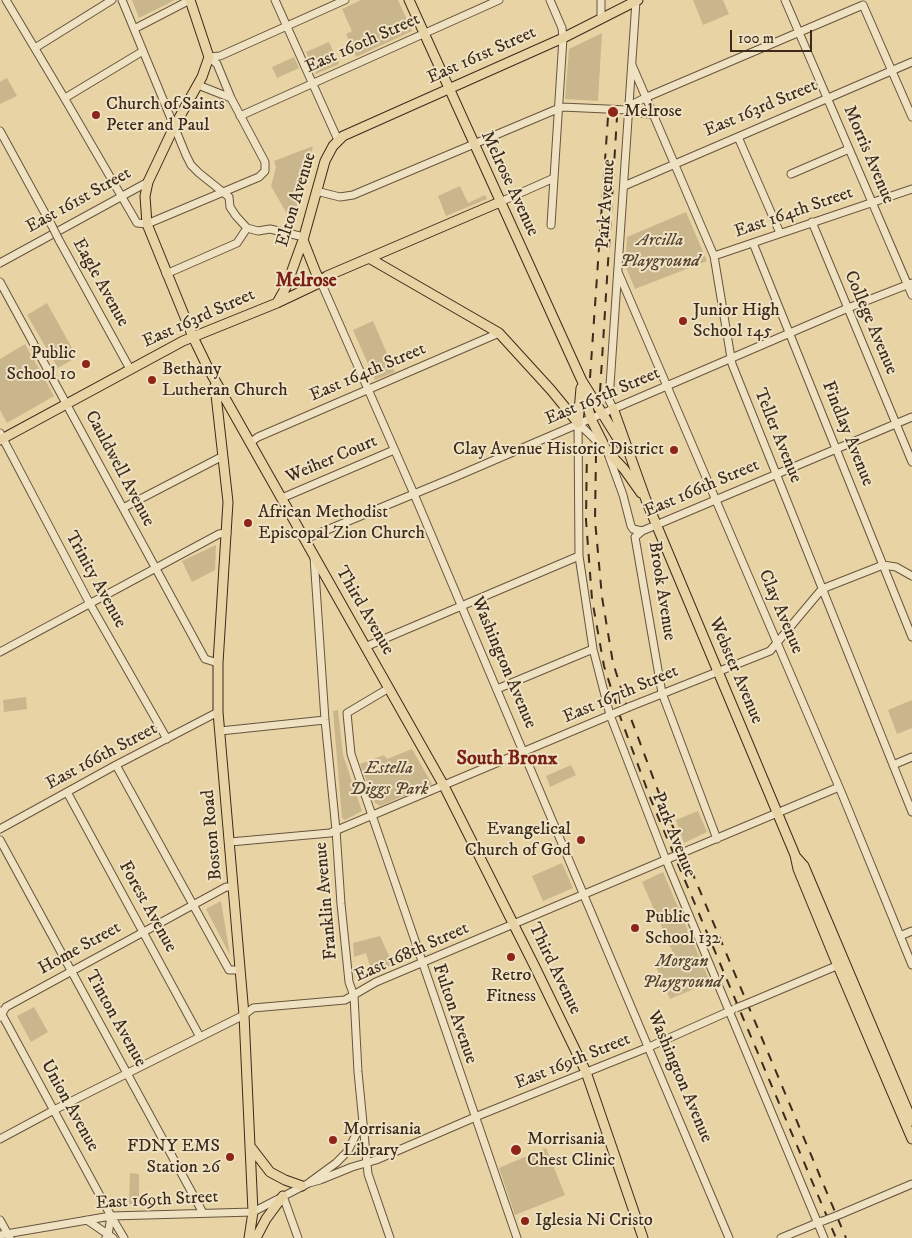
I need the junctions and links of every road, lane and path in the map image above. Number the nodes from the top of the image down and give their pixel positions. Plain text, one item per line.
1 (6, 0) edge
2 (112, 0) edge
3 (122, 0) edge
4 (190, 0) edge
5 (275, 0) edge
6 (345, 0) edge
7 (409, 0) edge
8 (499, 0) edge
9 (550, 0) edge
10 (601, 0) edge
11 (637, 0) edge
12 (785, 0) edge
13 (601, 19) junction
14 (287, 26) junction
15 (134, 29) junction
16 (799, 32) junction
17 (424, 33) junction
18 (564, 38) junction
19 (35, 48) junction
20 (143, 51) junction
21 (209, 57) junction
22 (912, 62) edge
23 (632, 66) junction
24 (892, 70) junction
25 (312, 82) junction
26 (198, 85) junction
27 (449, 89) junction
28 (647, 97) junction
29 (65, 98) junction
30 (232, 98) junction
31 (828, 98) junction
32 (559, 108) junction
33 (628, 110) junction
34 (653, 114) junction
35 (240, 116) junction
36 (912, 117) edge
37 (174, 127) junction
38 (0, 131) edge
39 (738, 137) junction
40 (338, 140) junction
41 (473, 144) junction
42 (850, 149) junction
43 (674, 164) junction
44 (790, 174) dead end
45 (554, 178) junction
46 (148, 182) junction
47 (624, 186) junction
48 (912, 189) edge
49 (316, 191) junction
50 (221, 192) junction
51 (122, 197) junction
52 (500, 202) junction
53 (872, 202) junction
54 (812, 222) junction
55 (147, 224) junction
56 (551, 225) dead end
57 (247, 228) junction
58 (780, 233) junction
59 (304, 239) junction
60 (753, 243) junction
61 (714, 256) junction
62 (369, 258) junction
63 (0, 263) edge
64 (618, 272) junction
65 (166, 274) junction
66 (320, 280) junction
67 (0, 282) edge
68 (910, 283) edge
69 (912, 295) edge
70 (277, 303) junction
71 (848, 308) junction
72 (498, 333) junction
73 (790, 333) junction
74 (193, 337) junction
75 (731, 358) junction
76 (130, 370) junction
77 (215, 381) junction
78 (582, 381) junction
79 (667, 386) junction
80 (368, 390) junction
81 (67, 404) junction
82 (613, 408) junction
83 (231, 410) junction
84 (603, 414) junction
85 (912, 417) edge
86 (591, 418) junction
87 (578, 423) junction
88 (896, 423) junction
89 (220, 429) junction
90 (1, 437) edge
91 (251, 442) junction
92 (836, 449) junction
93 (394, 450) junction
94 (606, 451) junction
95 (223, 456) junction
96 (632, 461) junction
97 (912, 462) edge
98 (776, 474) junction
99 (414, 494) junction
100 (282, 498) junction
101 (646, 500) junction
102 (716, 500) junction
103 (123, 508) junction
104 (656, 525) junction
105 (642, 531) junction
106 (227, 533) junction
107 (305, 539) junction
108 (579, 556) junction
109 (314, 557) junction
110 (883, 565) junction
111 (155, 568) junction
112 (912, 576) edge
113 (822, 589) junction
114 (90, 604) junction
115 (461, 606) junction
116 (912, 637) edge
117 (777, 644) junction
118 (366, 647) junction
119 (593, 649) junction
120 (0, 652) edge
121 (218, 663) junction
122 (717, 672) junction
123 (389, 688) junction
124 (497, 689) junction
125 (662, 693) junction
126 (218, 712) junction
127 (612, 714) junction
128 (325, 720) junction
129 (220, 730) junction
130 (167, 739) junction
131 (524, 752) junction
132 (912, 757) edge
133 (116, 765) junction
134 (893, 765) junction
135 (444, 786) junction
136 (839, 787) junction
137 (67, 792) junction
138 (912, 812) edge
139 (777, 813) junction
140 (370, 816) junction
141 (0, 829) edge
142 (336, 830) junction
143 (717, 839) junction
144 (0, 840) edge
145 (230, 842) junction
146 (668, 859) junction
147 (234, 887) junction
148 (584, 895) junction
149 (193, 905) junction
150 (514, 924) junction
151 (143, 931) junction
152 (912, 931) edge
153 (900, 936) junction
154 (421, 963) junction
155 (842, 964) junction
156 (912, 965) edge
157 (72, 970) junction
158 (240, 970) junction
159 (354, 996) junction
160 (732, 1010) junction
161 (0, 1014) edge
162 (244, 1015) junction
163 (200, 1037) junction
164 (649, 1047) junction
165 (586, 1072) junction
166 (128, 1073) junction
167 (54, 1110) junction
168 (474, 1118) junction
169 (363, 1119) junction
170 (912, 1121) edge
171 (0, 1139) edge
172 (912, 1139) edge
173 (250, 1146) junction
174 (367, 1162) junction
175 (305, 1184) junction
176 (912, 1184) edge
177 (283, 1196) junction
178 (253, 1212) junction
179 (203, 1213) junction
180 (111, 1216) junction
181 (0, 1220) edge
182 (87, 1220) junction
183 (820, 1222) junction
184 (6, 1235) edge
185 (109, 1237) edge
186 (124, 1238) edge
187 (249, 1238) edge
188 (256, 1238) edge
189 (298, 1238) edge
190 (390, 1238) edge
191 (516, 1238) edge
192 (643, 1238) edge
193 (729, 1238) edge
194 (781, 1238) edge
195 (824, 1238) edge

1 - 19 street
2 - 19 street
3 - 15 street
4 - 15 street
4 - 21 main road
5 - 14 street, Elton Avenue
6 - 14 street
7 - 17 main road, Melrose Avenue
8 - 17 street, East 160th Street
9 - 18 street
10 - 13 street
11 - 13 main road, East 161st Street
11 - 23 street, Park Avenue
12 - 16 street, Morris Avenue
13 - 18 main road, East 161st Street
14 - 21 street
14 - 25 street, Elton Avenue
15 - 20 street
16 - 24 street
16 - 28 street
16 - 31 street, Morris Avenue
17 - 25 street, East 160th Street
17 - 27 main road, Melrose Avenue
18 - 27 main road, East 161st Street
18 - 32 street
19 - 29 street
20 - 29 street
20 - 37 street
21 - 26 main road, Third Avenue
21 - 30 street
22 - 24 street, East 163rd Street
23 - 28 street, Teller Avenue
23 - 33 street, Park Avenue
24 - 31 street, East 163rd Street
24 - 36 street
25 - 35 street, East 160th Street
25 - 40 street, Elton Avenue
26 - 30 street
26 - 37 main road, Third Avenue
27 - 40 main road, East 161st Street
27 - 41 main road, Melrose Avenue
28 - 33 street
28 - 34 street, Teller Avenue
29 - 51 street
30 - 35 street
31 - 39 street, East 163rd Street
31 - 42 street, Morris Avenue
32 - 33 street
32 - 41 street
32 - 45 street
33 - 34 street
33 - 47 street, Park Avenue
34 - 43 street, Teller Avenue
35 - 50 street
37 - 46 main road, Third Avenue
37 - 50 street
38 - 76 street, Eagle Avenue, bridge
39 - 43 street, East 163rd Street
39 - 58 street
40 - 49 main road, Elton Avenue
41 - 49 street
41 - 52 main road, Melrose Avenue
42 - 44 street
42 - 53 street, Morris Avenue
43 - 47 street, East 163rd Street
43 - 61 street, Teller Avenue
45 - 52 street, East 163rd Street
45 - 56 street
46 - 51 street, East 161st Street
46 - 55 main road, Third Avenue
47 - 64 street, Park Avenue
48 - 53 street, East 164th Street
49 - 59 main road, Elton Avenue
50 - 55 street
50 - 57 street
51 - 55 street
51 - 63 street, East 161st Street
52 - 62 main road, East 163rd Street
52 - 78 main road, Melrose Avenue
53 - 54 street, East 164th Street
53 - 68 street, Morris Avenue
54 - 58 street, East 164th Street
54 - 71 street, College Avenue
55 - 65 main road, Third Avenue
57 - 59 street
57 - 65 street
58 - 60 street, East 164th Street
59 - 66 main road, Washington Avenue
59 - 70 main road, Elton Avenue
60 - 61 street, East 164th Street
60 - 73 street, Findlay Avenue
61 - 75 street, Teller Avenue
62 - 66 main road, East 163rd Street
62 - 72 main road, Brook Avenue
64 - 79 street, Clay Avenue
64 - 82 street, Park Avenue
65 - 74 main road, Third Avenue
66 - 70 main road, East 163rd Street
66 - 80 street, Washington Avenue
67 - 81 street, Cauldwell Avenue
68 - 69 street, Morris Avenue
68 - 71 street, East 165th Street
70 - 74 main road, East 163rd Street
71 - 73 street, East 165th Street
71 - 88 street, College Avenue
72 - 80 street, East 164th Street
72 - 87 main road, Brook Avenue
73 - 75 street, East 165th Street
73 - 92 street, Findlay Avenue
74 - 76 main road, East 163rd Street
74 - 77 main road, Third Avenue
75 - 79 street, East 165th Street
75 - 98 street, Teller Avenue
76 - 81 main road, East 163rd Street
77 - 83 main road, Third Avenue
77 - 89 main road, Boston Road
78 - 84 main road, Melrose Avenue
78 - 86 main road, Melrose Avenue
78 - 87 main road
79 - 82 street, East 165th Street
79 - 102 street, Clay Avenue
80 - 91 street, East 164th Street
80 - 93 street, Washington Avenue
81 - 90 main road, East 163rd Street
81 - 103 street, Cauldwell Avenue
82 - 84 street, East 165th Street
82 - 96 main road, Webster Avenue
83 - 89 main road
83 - 91 main road, Third Avenue
84 - 86 street, East 165th Street
84 - 96 main road, Webster Avenue
85 - 88 street, East 166th Street
86 - 87 street, East 165th Street
86 - 94 main road, Webster Avenue
87 - 94 street, Brook Avenue
87 - 99 street, East 165th Street
87 - 108 street, Park Avenue
88 - 92 street, East 166th Street
88 - 97 street, College Avenue
89 - 95 main road, Boston Road
90 - 114 street, Trinity Avenue
91 - 100 main road, Third Avenue
92 - 98 street, East 166th Street
92 - 110 street, Findlay Avenue
93 - 99 street, Washington Avenue
93 - 100 street, Weiher Court
94 - 101 main road, Webster Avenue
94 - 105 street, Brook Avenue
95 - 103 street
95 - 106 main road, Boston Road
96 - 101 main road, Webster Avenue
98 - 102 street, East 166th Street
98 - 113 street, Teller Avenue
99 - 107 street, East 165th Street
99 - 115 street, Washington Avenue
100 - 107 main road, Third Avenue
101 - 104 main road, Webster Avenue
102 - 104 street, East 166th Street
102 - 117 street, Clay Avenue
103 - 111 street, Cauldwell Avenue
104 - 105 street, East 166th Street
104 - 122 main road, Webster Avenue
105 - 125 street, Brook Avenue
106 - 111 street
106 - 121 main road, Boston Road
107 - 109 main road, Third Avenue
108 - 115 street
108 - 119 street, Park Avenue
109 - 118 main road, Third Avenue
109 - 128 street, Franklin Avenue
110 - 112 street
110 - 113 street, East 167th Street
110 - 116 street, Findlay Avenue
111 - 114 street
111 - 121 street, Cauldwell Avenue
113 - 117 street, East 167th Street
113 - 134 street, Teller Avenue
114 - 120 street
114 - 130 street, Trinity Avenue
115 - 118 street
115 - 124 street, Washington Avenue
117 - 122 street, East 167th Street
117 - 136 street, Clay Avenue
118 - 123 main road, Third Avenue
119 - 124 street
119 - 127 street, Park Avenue
121 - 126 main road, Boston Road
122 - 125 street, East 167th Street
122 - 139 main road, Webster Avenue
123 - 135 main road, Third Avenue
123 - 140 street, Fulton Avenue
124 - 131 street, Washington Avenue
125 - 127 street, East 167th Street, bridge
125 - 143 street, Brook Avenue
126 - 129 main road, Boston Road
126 - 130 street, East 166th Street
127 - 131 street, East 167th Street
127 - 146 street, Park Avenue
128 - 129 street
128 - 142 street, Franklin Avenue
129 - 145 main road, Boston Road
130 - 133 street, East 166th Street
131 - 135 street, East 167th Street
131 - 148 street, Washington Avenue
132 - 134 street
133 - 137 street, East 166th Street
133 - 149 street
134 - 138 street, Teller Avenue
135 - 140 street, East 167th Street
135 - 150 main road, Third Avenue
136 - 139 street, East 168th Street
136 - 153 street, Clay Avenue
137 - 141 street, East 166th Street
137 - 151 street, Forest Avenue
139 - 143 street, East 168th Street
139 - 155 main road, Webster Avenue
140 - 142 street, East 167th Street
140 - 154 street, Fulton Avenue
142 - 145 street, East 167th Street
142 - 159 street, Franklin Avenue
143 - 146 street, East 168th Street, bridge
144 - 157 street, Tinton Avenue
145 - 147 main road, Boston Road
146 - 148 street, East 168th Street
146 - 160 street, Park Avenue
147 - 149 street, Home Street
147 - 158 main road, Boston Road
148 - 150 street, East 168th Street
148 - 164 street, Washington Avenue
149 - 151 street, Home Street
149 - 158 street
150 - 154 street, East 168th Street
150 - 165 main road, Third Avenue
151 - 157 street, Home Street
151 - 163 street, Forest Avenue
152 - 153 street
153 - 156 street, Clay Avenue
154 - 159 street, East 168th Street
154 - 168 street, Fulton Avenue
155 - 160 street, East 169th Street, bridge
155 - 170 main road, Webster Avenue
155 - 172 main road, Webster Avenue
157 - 161 street, Home Street
157 - 166 street, Tinton Avenue
158 - 162 main road, Boston Road
159 - 162 street, East 168th Street
159 - 169 street, Franklin Avenue
160 - 164 street, East 169th Street
160 - 183 street, Park Avenue
161 - 167 street, Union Avenue
162 - 163 street, East 168th Street
162 - 173 main road, Boston Road
163 - 166 street, East 168th Street
164 - 165 street, East 169th Street
164 - 193 street, Washington Avenue
165 - 168 street, East 169th Street
165 - 192 main road, Third Avenue
166 - 167 street, East 168th Street
166 - 179 street, Tinton Avenue
167 - 171 street, East 168th Street
167 - 180 street, Union Avenue
168 - 174 street, East 169th Street
168 - 191 street, Fulton Avenue
169 - 174 street, Franklin Avenue
169 - 175 street, East 169th Street
173 - 175 main road
173 - 178 main road, Boston Road
174 - 175 street, East 169th Street
174 - 190 street, Franklin Avenue
175 - 177 street, East 169th Street
176 - 183 street, bridge
177 - 178 street, East 169th Street
177 - 188 main road
177 - 189 street
178 - 179 street, East 169th Street
178 - 187 main road, Boston Road
179 - 180 street, East 169th Street
180 - 182 street, East 169th Street
180 - 185 street
180 - 186 street, Union Avenue
181 - 184 street
182 - 184 street, East 169th Street
182 - 185 street
183 - 194 street
183 - 195 street, Park Avenue

